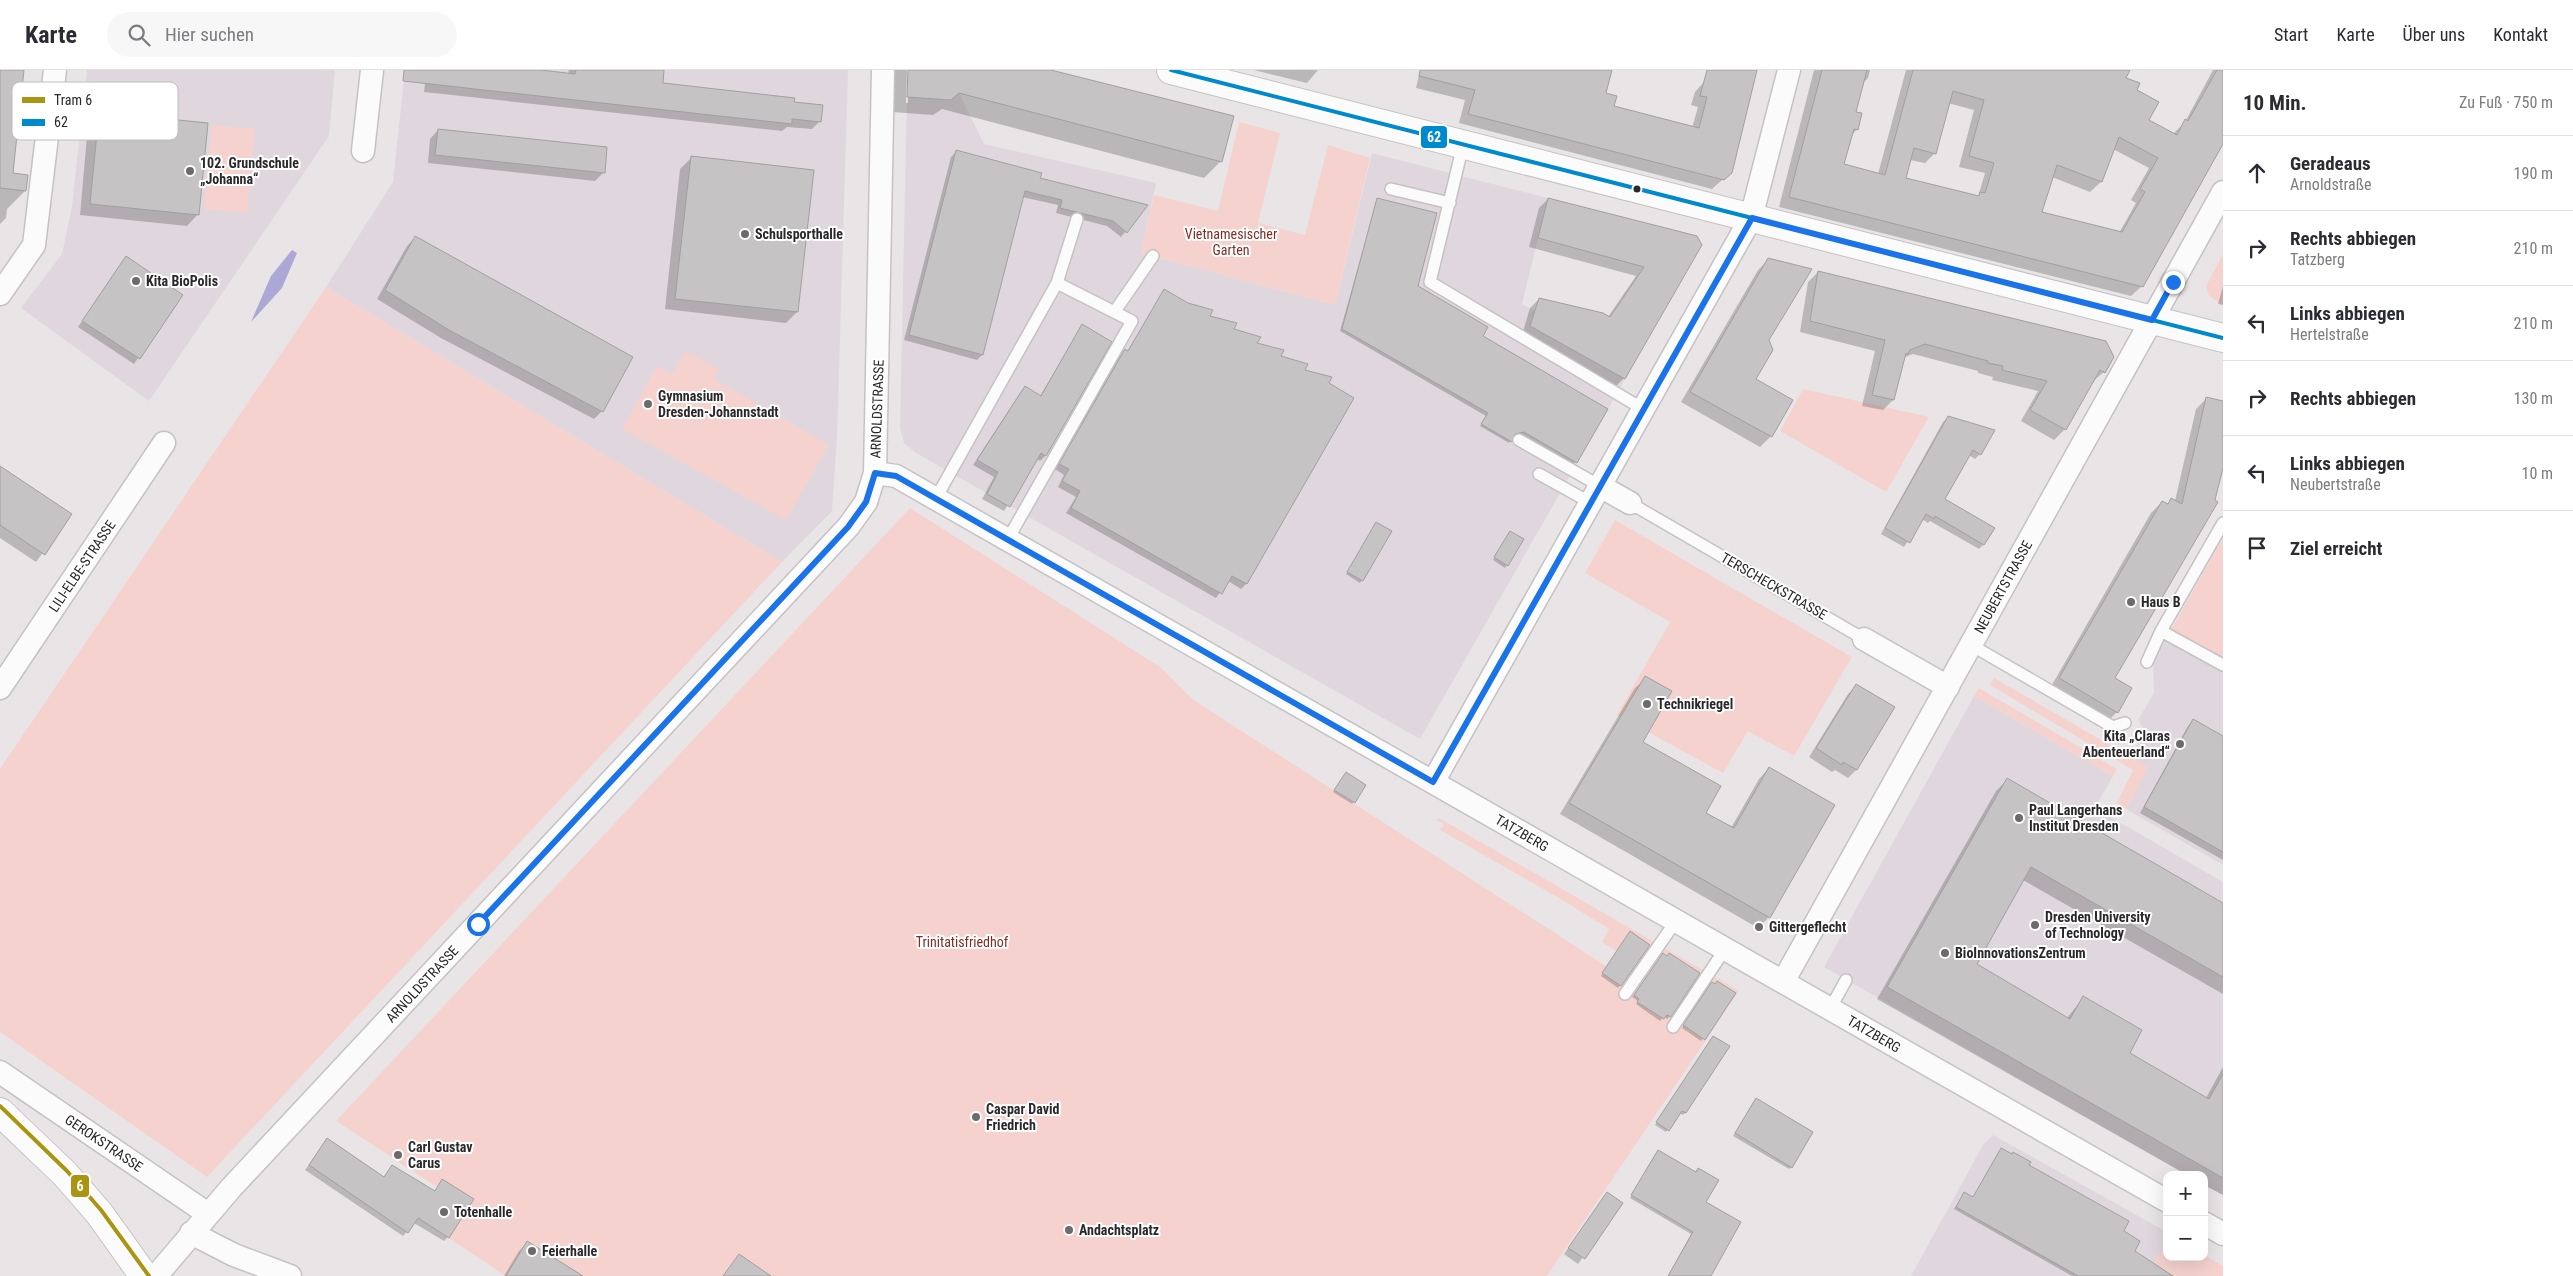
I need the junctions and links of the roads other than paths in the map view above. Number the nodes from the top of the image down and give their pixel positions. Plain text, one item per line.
1 (372, 70) edge
2 (883, 70) edge
3 (1789, 70) edge
4 (1176, 71) edge
5 (47, 140) edge
6 (1464, 144) junction
7 (363, 151) dead end
8 (1391, 189) dead end
9 (2223, 192) edge
10 (1450, 203) junction
11 (1752, 218) junction
12 (1077, 219) dead end
13 (1153, 256) dead end
14 (1057, 283) junction
15 (0, 294) edge
16 (1114, 311) junction
17 (2152, 320) junction
18 (2223, 338) edge
19 (1643, 409) junction
20 (1519, 440) dead end
21 (164, 443) dead end
22 (875, 473) junction
23 (1539, 474) dead end
24 (1595, 494) junction
25 (936, 498) junction
26 (1630, 503) joint
27 (2223, 523) edge
28 (1008, 539) junction
29 (2161, 631) junction
30 (1864, 639) joint
31 (1971, 645) junction
32 (2147, 662) dead end
33 (2223, 664) edge
34 (1948, 687) junction
35 (0, 688) edge
36 (2125, 722) dead end
37 (1433, 782) junction
38 (1676, 921) junction
39 (1725, 949) junction
40 (1846, 980) dead end
41 (1783, 982) junction
42 (1625, 994) dead end
43 (1830, 1009) junction
44 (1673, 1027) dead end
45 (0, 1072) edge
46 (0, 1112) edge
47 (2163, 1200) edge
48 (208, 1214) junction
49 (2208, 1225) edge
50 (191, 1233) junction
51 (2223, 1234) edge
52 (144, 1276) edge
53 (156, 1276) edge
54 (290, 1276) edge

1 - 7 street
2 - 22 street, ARNOLDSTRASSE
3 - 11 street
4 - 6 street
5 - 15 street
6 - 10 lane
6 - 11 street
8 - 10 lane
9 - 17 street, NEUBERTSTRASSE
10 - 19 lane
11 - 17 street
11 - 19 street
12 - 14 lane
13 - 16 lane
14 - 16 lane
14 - 25 lane
16 - 28 lane
17 - 18 street
17 - 31 street, NEUBERTSTRASSE
19 - 24 street
20 - 24 lane
21 - 35 street, LILI-ELBE-STRASSE
22 - 25 street, TATZBERG
22 - 48 street, ARNOLDSTRASSE
23 - 24 lane
24 - 26 street, TERSCHECKSTRASSE
24 - 37 street
25 - 28 street, TATZBERG
26 - 30 lane, TERSCHECKSTRASSE
27 - 29 lane
28 - 37 street, TATZBERG
29 - 32 lane
29 - 33 lane
30 - 34 street, TERSCHECKSTRASSE
31 - 34 street, NEUBERTSTRASSE
31 - 36 lane
34 - 41 street, NEUBERTSTRASSE
37 - 38 street, TATZBERG
38 - 39 street, TATZBERG
38 - 42 lane
39 - 41 street, TATZBERG
39 - 44 lane
40 - 43 lane
41 - 43 street, TATZBERG
43 - 47 street, TATZBERG
45 - 48 street, GEROKSTRASSE
46 - 52 street
48 - 50 street, ARNOLDSTRASSE
49 - 51 street
50 - 53 street
50 - 54 street

